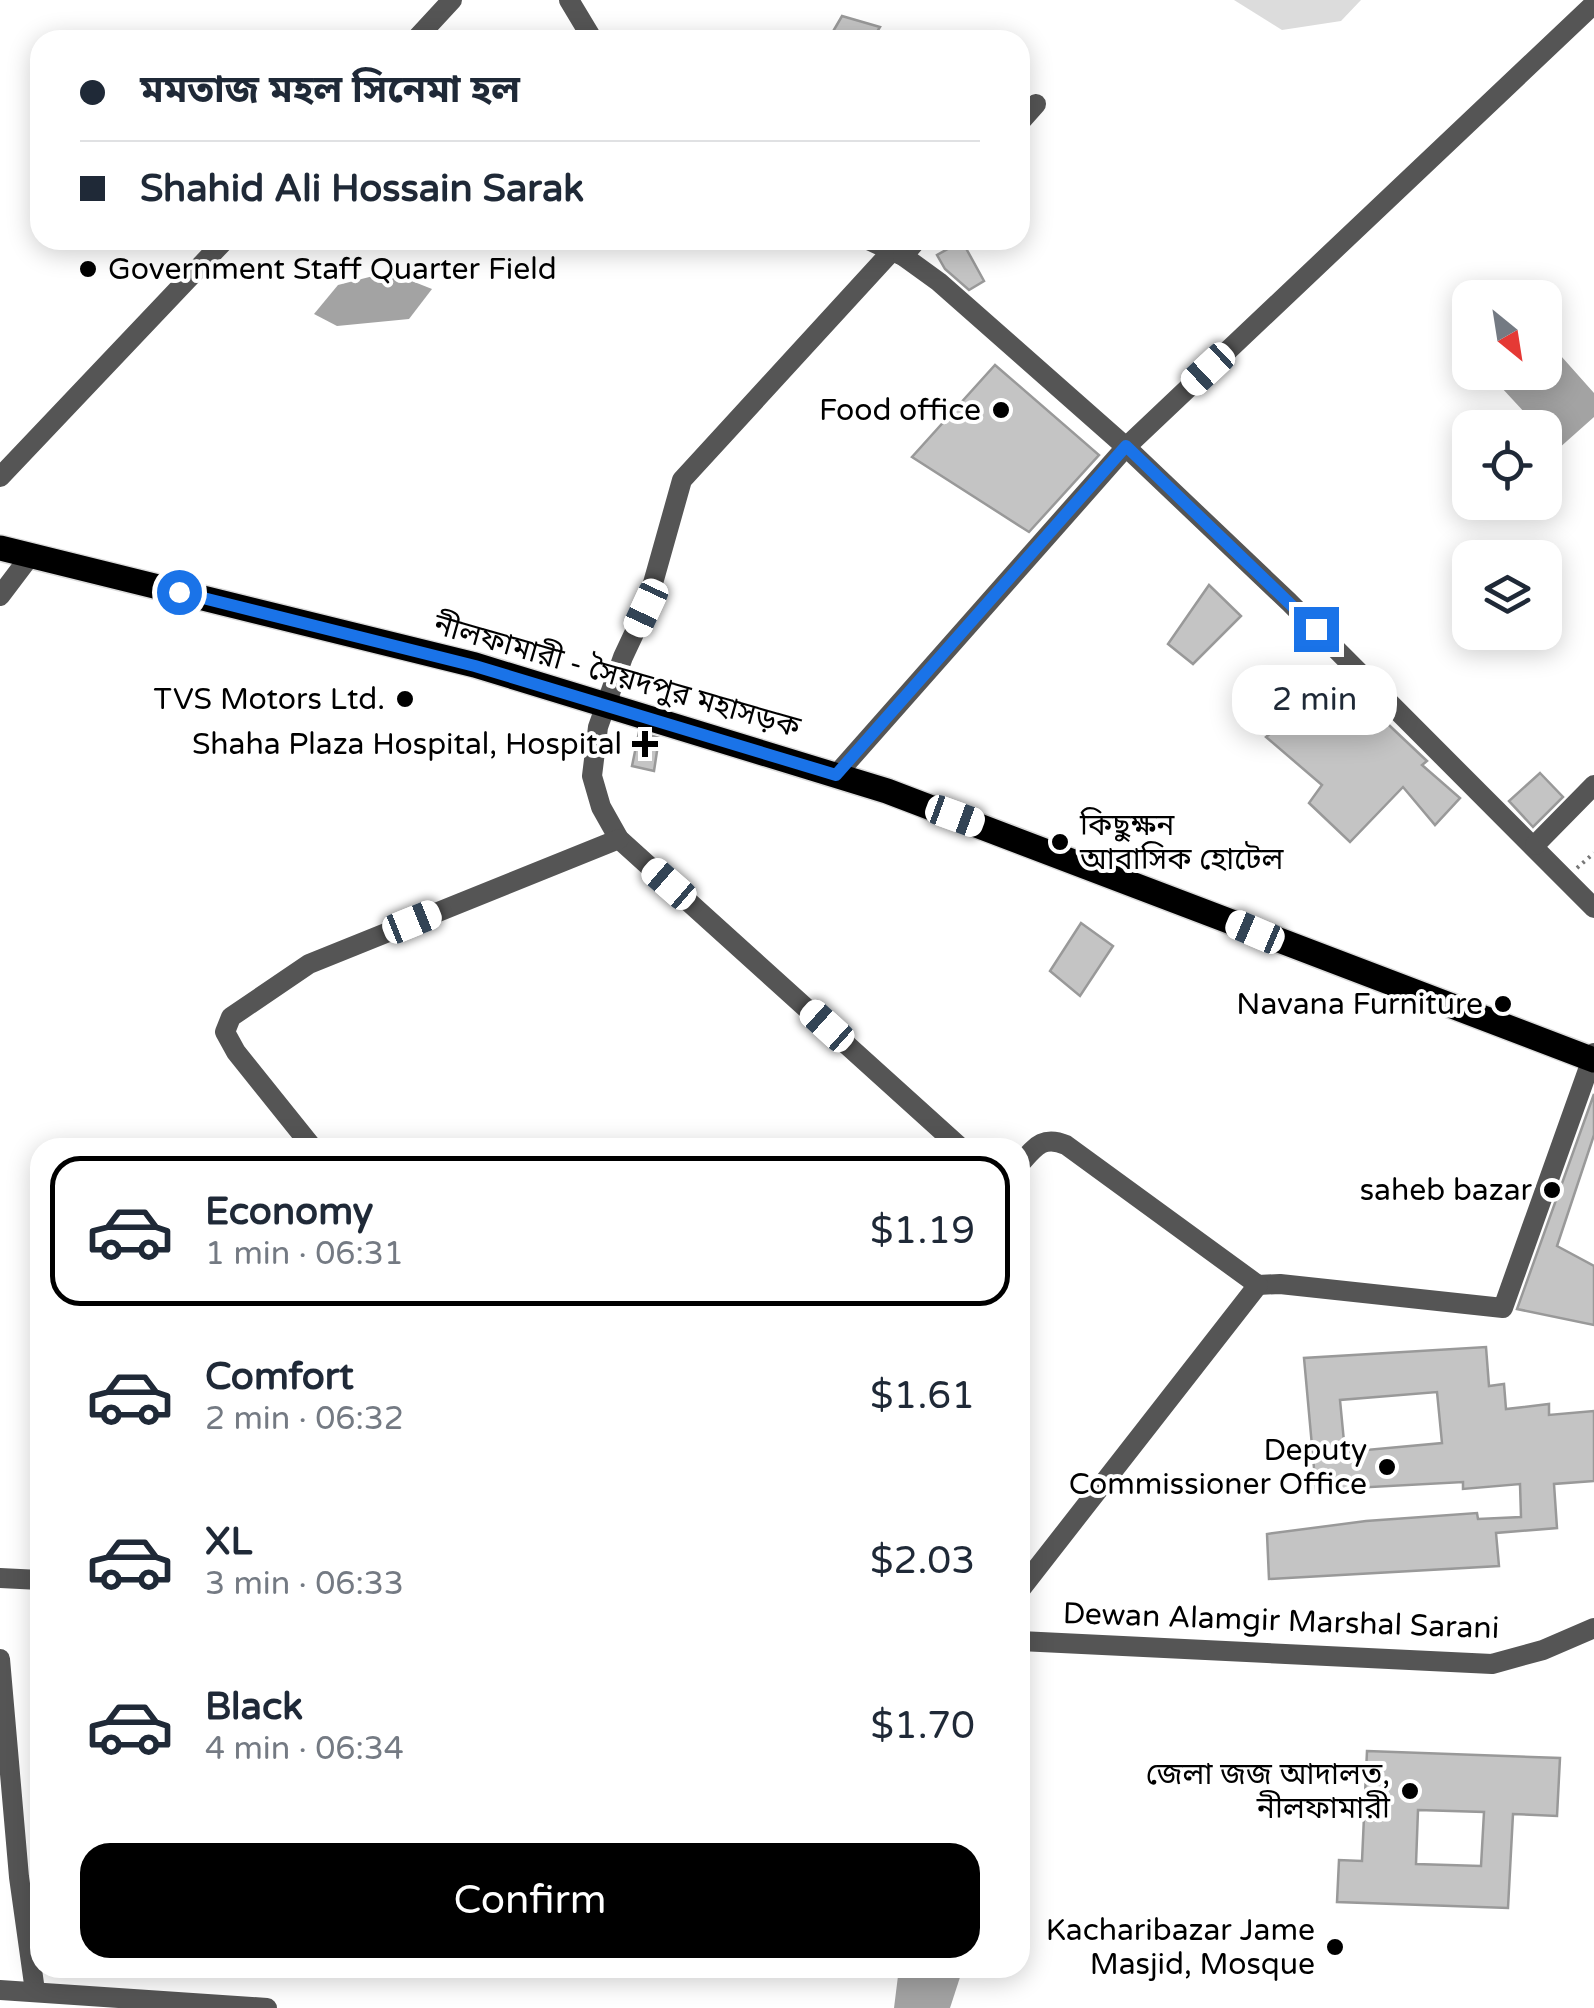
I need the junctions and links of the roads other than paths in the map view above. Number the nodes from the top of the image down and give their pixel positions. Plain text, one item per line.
1 (452, 0) edge
2 (569, 0) edge
3 (1594, 4) edge
4 (424, 30) edge
5 (587, 30) edge
6 (1036, 104) dead end
7 (1030, 111) edge
8 (215, 250) edge
9 (903, 250) edge
10 (905, 250) edge
11 (1126, 446) junction
12 (0, 477) edge
13 (0, 548) edge
14 (30, 556) junction
15 (0, 596) edge
16 (605, 705) junction
17 (836, 775) junction
18 (1594, 785) edge
19 (619, 839) junction
20 (1534, 845) junction
21 (1594, 908) edge
22 (1593, 1057) edge
23 (305, 1138) edge
24 (950, 1138) edge
25 (1030, 1154) edge
26 (1258, 1285) junction
27 (1030, 1577) edge
28 (0, 1578) edge
29 (30, 1580) edge
30 (1594, 1628) edge
31 (1030, 1641) edge
32 (1594, 1643) edge
33 (1542, 1650) junction
34 (0, 1658) edge
35 (30, 1956) edge
36 (33, 1978) edge
37 (0, 1990) edge
38 (35, 1991) junction
39 (267, 2008) edge

1 - 4 street
2 - 5 street
3 - 11 street
6 - 7 street
8 - 12 street
9 - 16 street
10 - 11 street
11 - 17 street
11 - 20 street
13 - 14 main road, নীলফামারী - সৈয়দপুর মহাসড়ক
14 - 15 street
14 - 16 main road, নীলফামারী - সৈয়দপুর মহাসড়ক
16 - 17 main road, নীলফামারী - সৈয়দপুর মহাসড়ক
16 - 19 street
17 - 22 main road, নীলফামারী - সৈয়দপুর মহাসড়ক
18 - 20 street
19 - 23 street
19 - 24 street
20 - 21 street
22 - 26 street
25 - 26 street
26 - 27 street
28 - 29 street
30 - 33 street, Dewan Alamgir Marshal Sarani
31 - 33 street, Dewan Alamgir Marshal Sarani
32 - 33 street
34 - 35 street
36 - 38 street
37 - 38 street
38 - 39 street

